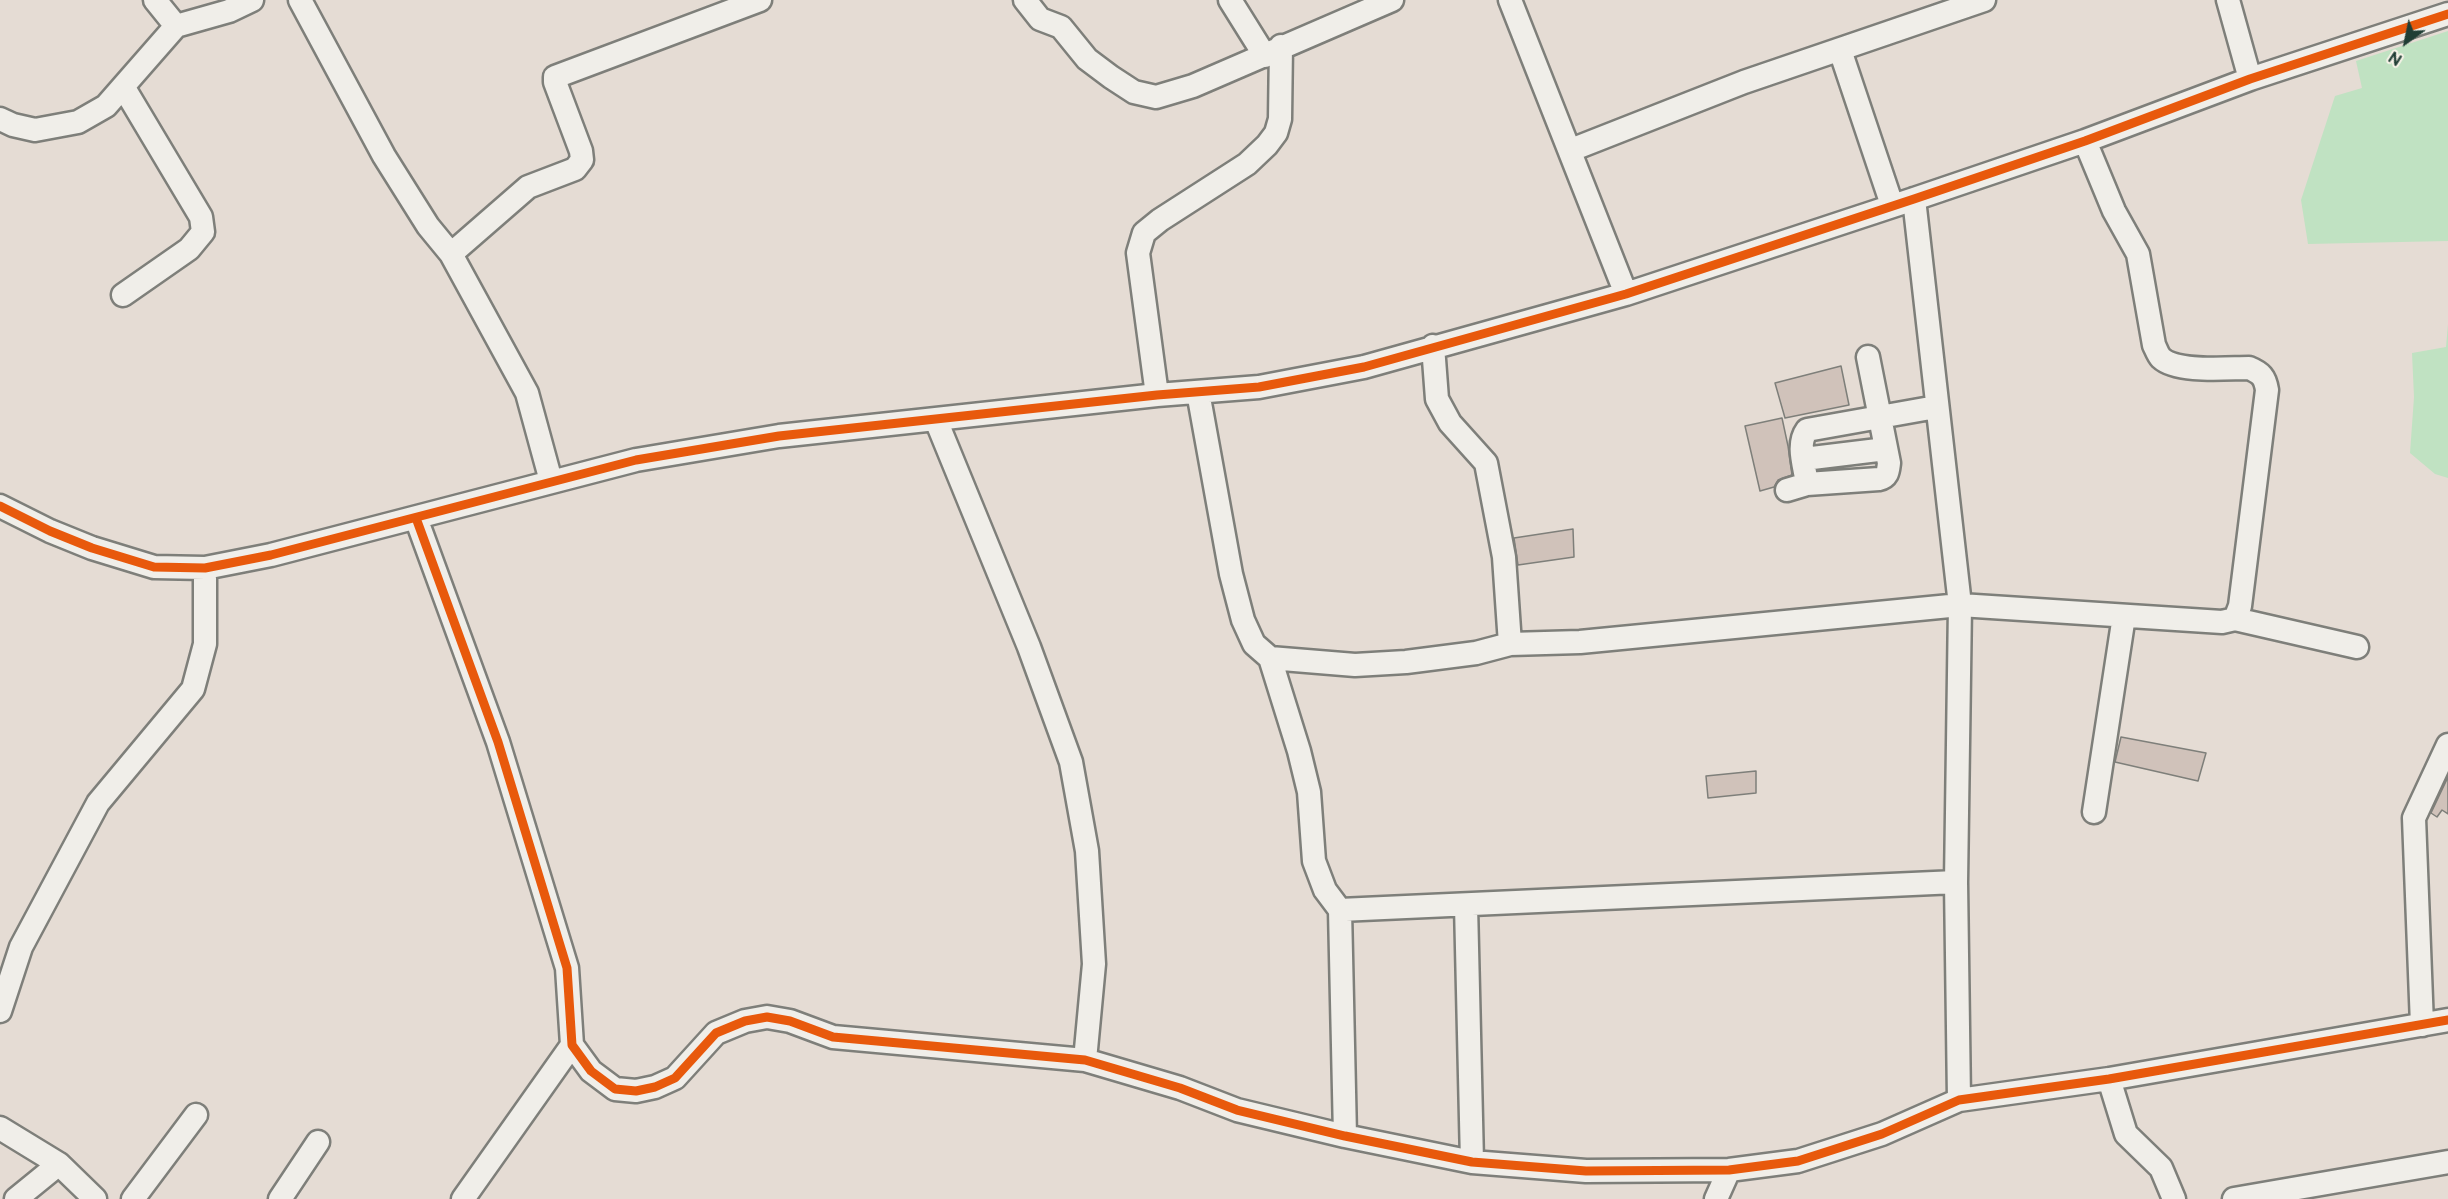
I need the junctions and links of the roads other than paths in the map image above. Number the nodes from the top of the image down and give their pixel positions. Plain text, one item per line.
1 (155, 0) edge
2 (252, 0) edge
3 (300, 0) edge
4 (760, 0) edge
5 (1025, 0) edge
6 (1230, 0) edge
7 (1510, 0) edge
8 (1984, 0) edge
9 (2228, 0) edge
10 (1386, 1) edge
11 (2439, 10) edge
12 (176, 26) junction
13 (1840, 50) junction
14 (1273, 51) junction
15 (2250, 80) junction
16 (123, 88) junction
17 (0, 119) edge
18 (2085, 141) junction
19 (1571, 150) junction
20 (1914, 199) junction
21 (1892, 206) junction
22 (452, 254) junction
23 (1626, 294) junction
24 (123, 295) dead end
25 (1433, 346) junction
26 (1868, 357) dead end
27 (1198, 392) junction
28 (1157, 395) junction
29 (1936, 407) junction
30 (1880, 417) junction
31 (936, 420) junction
32 (1886, 449) junction
33 (1804, 459) junction
34 (551, 481) junction
35 (0, 506) edge
36 (416, 518) junction
37 (205, 568) junction
38 (1960, 606) junction
39 (2124, 616) junction
40 (2235, 618) junction
41 (1510, 644) junction
42 (2357, 647) dead end
43 (1270, 658) junction
44 (2448, 745) edge
45 (2094, 812) dead end
46 (1956, 882) junction
47 (1466, 905) junction
48 (1340, 910) junction
49 (0, 1011) edge
50 (2448, 1020) edge
51 (2422, 1024) junction
52 (572, 1045) junction
53 (1085, 1060) junction
54 (2109, 1079) junction
55 (1959, 1100) junction
56 (196, 1115) dead end
57 (0, 1128) edge
58 (1345, 1136) junction
59 (318, 1142) dead end
60 (1472, 1162) junction
61 (2448, 1162) edge
62 (59, 1164) junction
63 (1729, 1170) junction
64 (16, 1199) edge
65 (95, 1199) edge
66 (133, 1199) edge
67 (280, 1199) edge
68 (463, 1199) edge
69 (1716, 1199) edge
70 (2174, 1199) edge
71 (2234, 1199) edge

1 - 12 street
2 - 12 street
3 - 22 street
4 - 22 street
5 - 14 street
6 - 14 street
7 - 19 street
8 - 13 street
9 - 15 street
10 - 14 street
11 - 15 street
12 - 16 street
13 - 19 street
13 - 21 street
14 - 28 street
15 - 18 street
16 - 17 street
16 - 24 street
18 - 20 street
18 - 40 street
19 - 23 street
20 - 21 street
20 - 29 street
21 - 23 street
22 - 34 street
23 - 25 street
25 - 27 street
25 - 41 street
26 - 30 street
27 - 28 street
27 - 43 street
28 - 31 street
29 - 30 street
29 - 38 street
30 - 32 street
30 - 33 street
31 - 34 street
31 - 53 street
32 - 33 street
32 - 33 street
34 - 36 street
35 - 37 street
36 - 37 street
36 - 52 street
37 - 49 street
38 - 39 street
38 - 41 street
38 - 46 street
39 - 40 street
39 - 45 street
40 - 42 street
41 - 43 street
43 - 48 street
44 - 51 street
46 - 47 street
46 - 55 street
47 - 48 street
47 - 60 street
48 - 58 street
50 - 51 street
51 - 54 street
52 - 53 street
52 - 68 street
53 - 58 street
54 - 55 street
54 - 70 street
55 - 63 street
56 - 66 street
57 - 62 street
58 - 60 street
59 - 67 street
60 - 63 street
61 - 71 street
62 - 64 street
62 - 65 street
63 - 69 street

